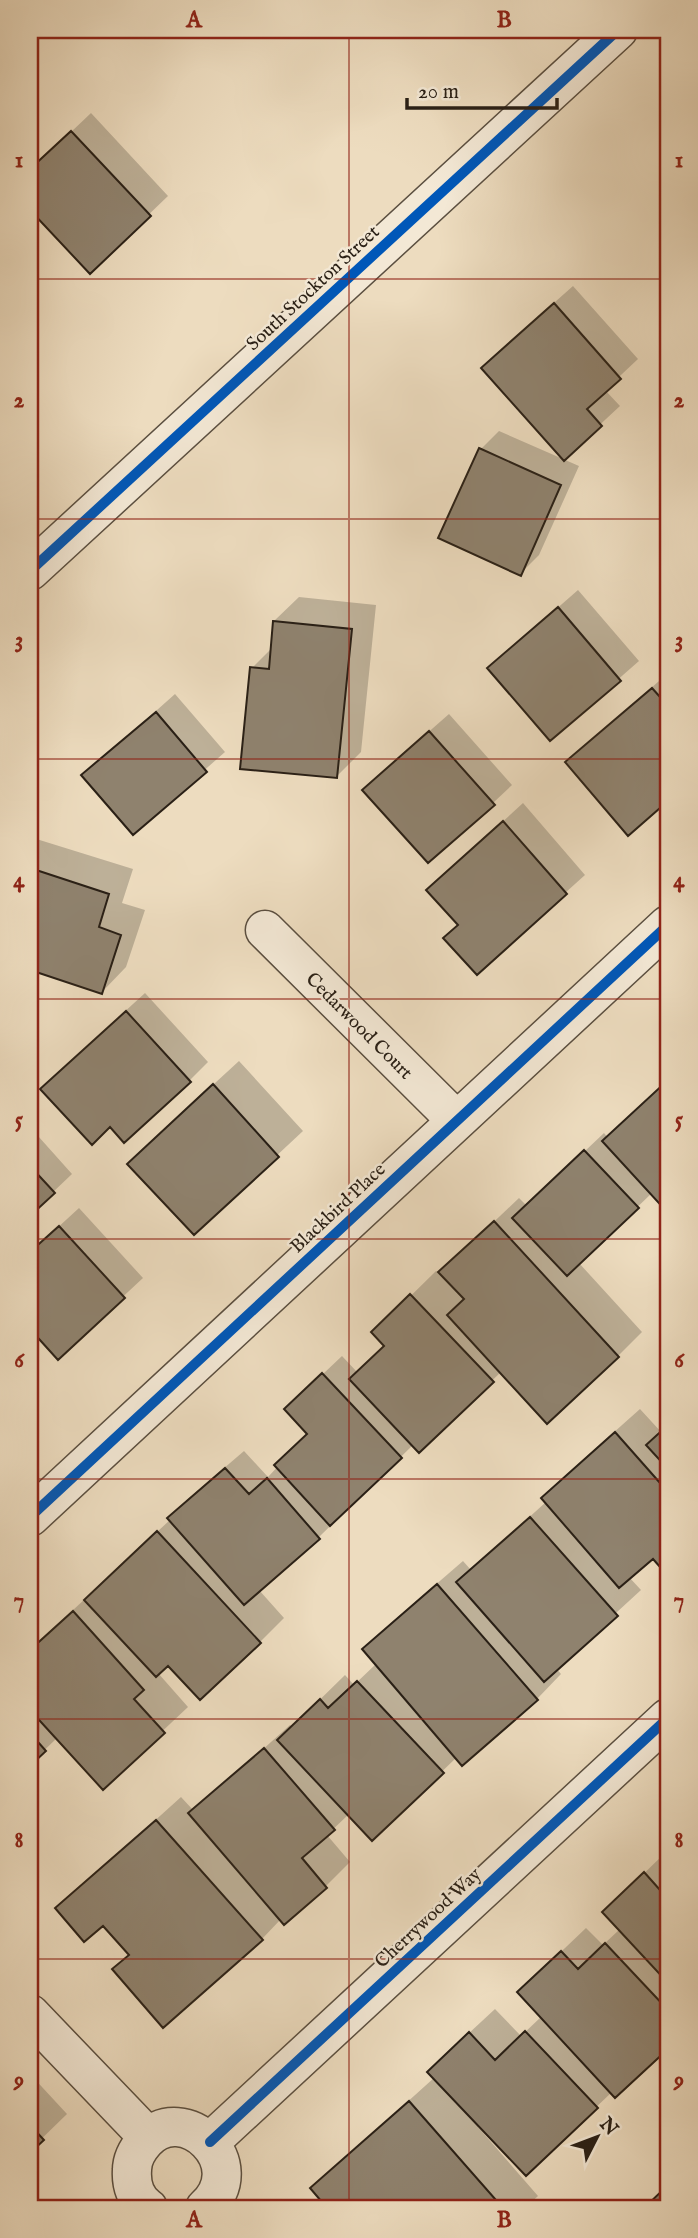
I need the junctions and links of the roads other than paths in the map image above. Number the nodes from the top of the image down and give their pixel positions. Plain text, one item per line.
1 (618, 30) edge
2 (30, 571) edge
3 (668, 925) edge
4 (265, 930) dead end
5 (456, 1120) junction
6 (30, 1517) edge
7 (668, 1718) edge
8 (30, 2014) edge
9 (148, 2137) junction
10 (210, 2142) junction
11 (145, 2207) edge
12 (205, 2208) edge

1 - 2 street, South Stockton Street
3 - 5 street, Blackbird Place
4 - 5 street, Cedarwood Court
5 - 6 street, Blackbird Place
7 - 10 street, Cherrywood Way
8 - 9 street
9 - 10 street
9 - 11 street
10 - 12 street

